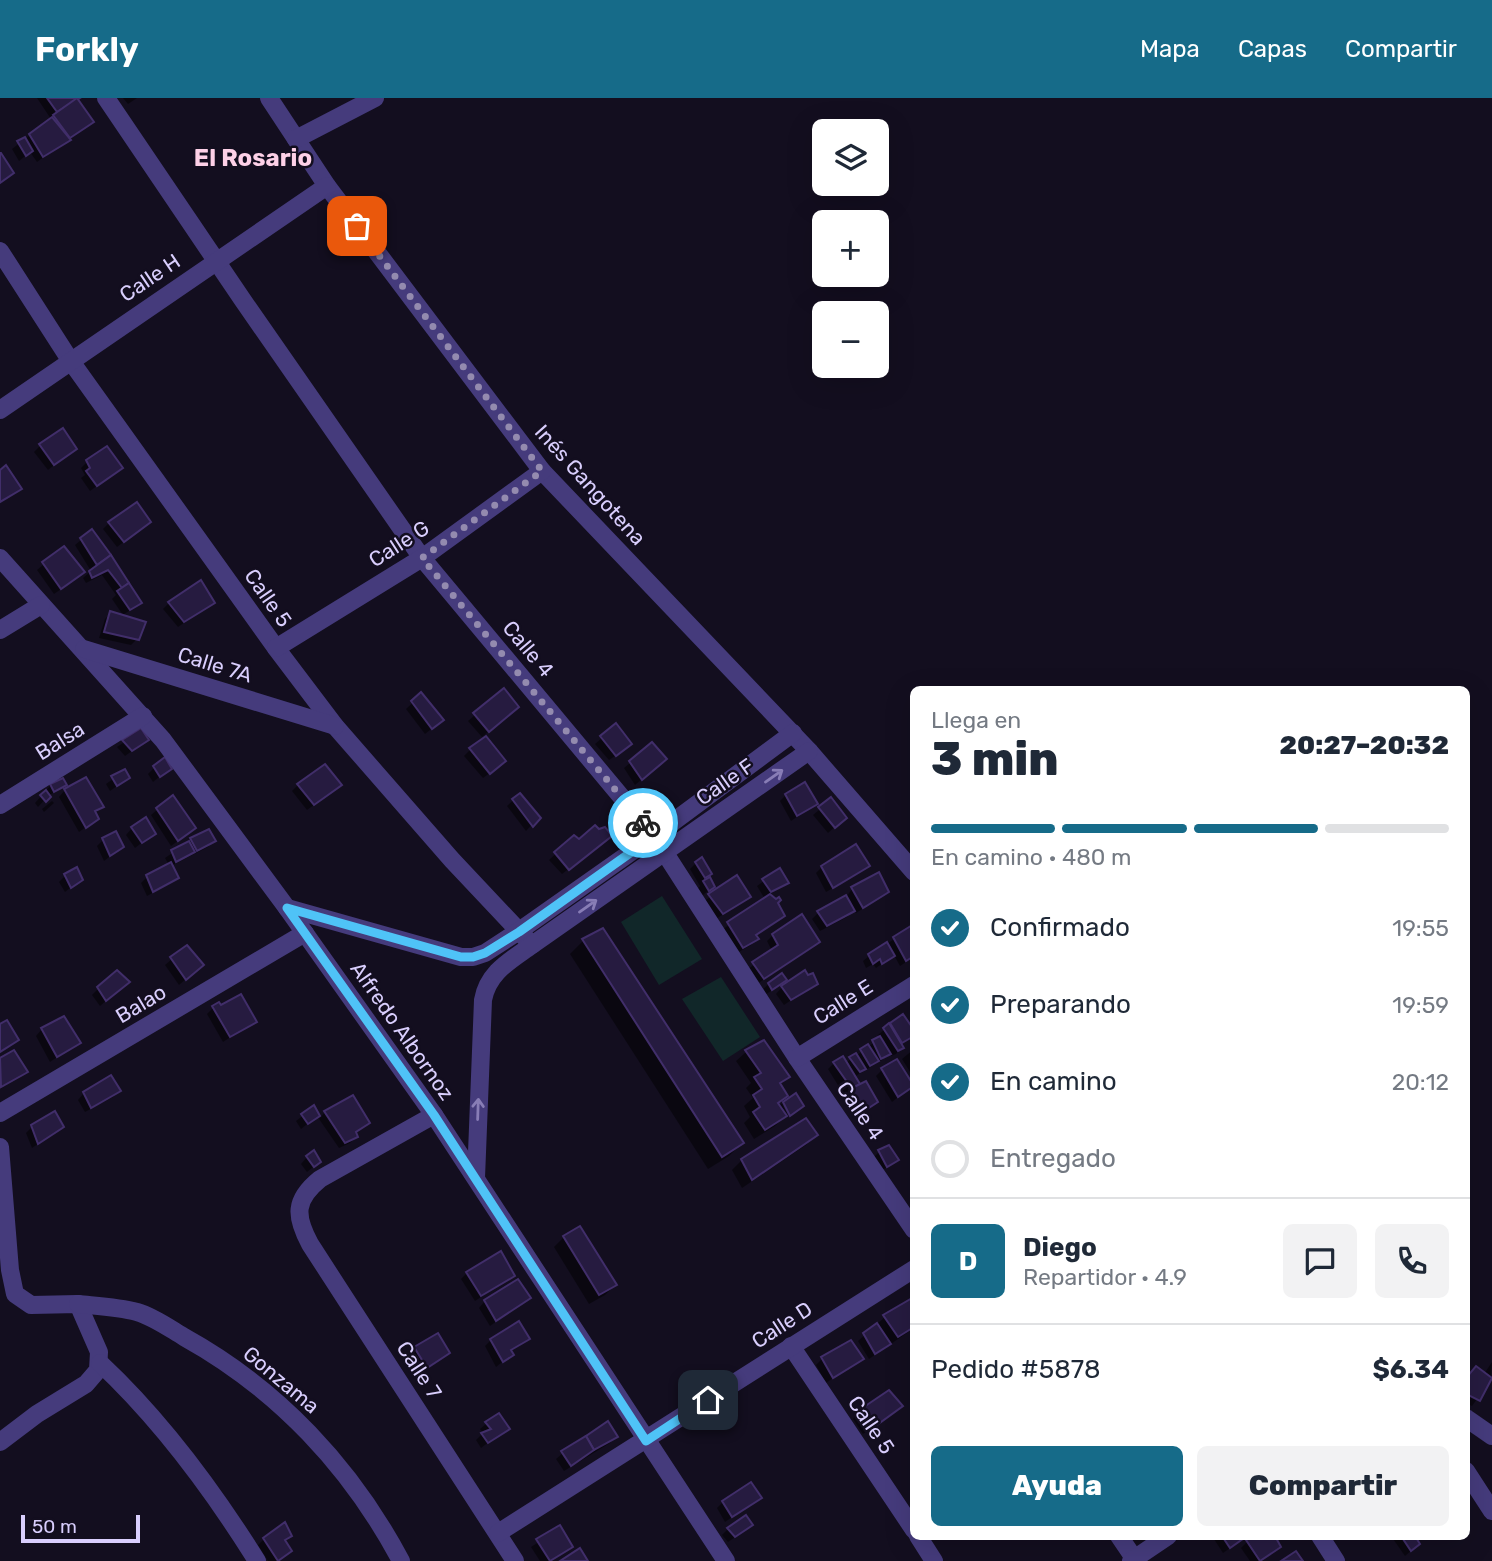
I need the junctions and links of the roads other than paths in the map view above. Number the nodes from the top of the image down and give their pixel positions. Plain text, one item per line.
1 (106, 98) edge
2 (269, 98) edge
3 (375, 98) edge
4 (296, 139) junction
5 (327, 186) junction
6 (0, 251) edge
7 (216, 260) junction
8 (70, 360) junction
9 (0, 410) edge
10 (542, 471) junction
11 (0, 558) edge
12 (422, 558) junction
13 (41, 605) junction
14 (0, 630) edge
15 (276, 648) junction
16 (82, 649) junction
17 (143, 716) junction
18 (335, 726) junction
19 (793, 733) junction
20 (809, 751) junction
21 (0, 805) edge
22 (654, 836) junction
23 (666, 853) junction
24 (910, 867) edge
25 (287, 908) junction
26 (519, 932) junction
27 (305, 933) junction
28 (532, 945) junction
29 (910, 987) edge
30 (797, 1058) junction
31 (0, 1113) edge
32 (434, 1115) junction
33 (0, 1147) edge
34 (476, 1178) junction
35 (910, 1224) edge
36 (910, 1272) edge
37 (78, 1304) junction
38 (791, 1346) junction
39 (100, 1363) junction
40 (1470, 1421) edge
41 (1492, 1436) edge
42 (646, 1441) junction
43 (0, 1442) edge
44 (1470, 1477) edge
45 (1492, 1511) edge
46 (910, 1524) edge
47 (498, 1532) junction
48 (921, 1540) edge
49 (1122, 1540) edge
50 (1162, 1540) edge
51 (1323, 1540) edge
52 (1134, 1560) edge
53 (257, 1561) edge
54 (401, 1561) edge
55 (515, 1561) edge
56 (726, 1561) edge
57 (934, 1561) edge
58 (1336, 1561) edge

1 - 7 street, Calle 4
2 - 4 street, Inés Gangotena
3 - 4 street
4 - 5 street, Inés Gangotena
5 - 7 street, Calle H
5 - 10 street, Inés Gangotena
6 - 8 street, Calle 5
7 - 8 street, Calle H
7 - 12 street, Calle 4
8 - 9 street, Calle H
8 - 15 street, Calle 5
10 - 12 street, Calle G
10 - 19 street, Inés Gangotena
11 - 13 street, Alfredo Albornoz
12 - 15 street, Calle G
12 - 22 street, Calle 4
13 - 14 street
13 - 16 street, Alfredo Albornoz
15 - 18 street, Calle 5
16 - 17 street, Alfredo Albornoz
16 - 18 street, Calle 7A
17 - 21 street, Balsa
17 - 25 street, Alfredo Albornoz
18 - 26 street, Calle 5
19 - 20 street, Inés Gangotena
19 - 22 street, Calle F
23 -> 20 street, Calle F
20 - 24 street, Inés Gangotena
22 - 23 street, Calle 4
22 - 26 street, Calle F
28 -> 23 street, Calle F
23 - 30 street, Calle 4
25 - 26 street, Calle F
25 - 27 street, Alfredo Albornoz
26 - 28 street, Calle 5
27 - 31 street, Balao
27 - 32 street, Alfredo Albornoz
34 -> 28 street, Calle F
29 - 30 street, Calle E
30 - 35 street, Calle 4
32 - 34 street, Alfredo Albornoz
32 - 47 street, Calle 7
33 - 37 street, Gonzama
34 - 42 street, Alfredo Albornoz
36 - 38 street, Calle D
37 - 39 street
37 - 54 street, Gonzama
38 - 42 street, Calle D
38 - 46 street, Calle 5
39 - 43 street
39 - 53 street
40 - 41 street
42 - 47 street, Calle D
42 - 56 street, Alfredo Albornoz
44 - 45 street
47 - 55 street, Calle 7
48 - 57 street
49 - 52 street
50 - 52 street
51 - 58 street

